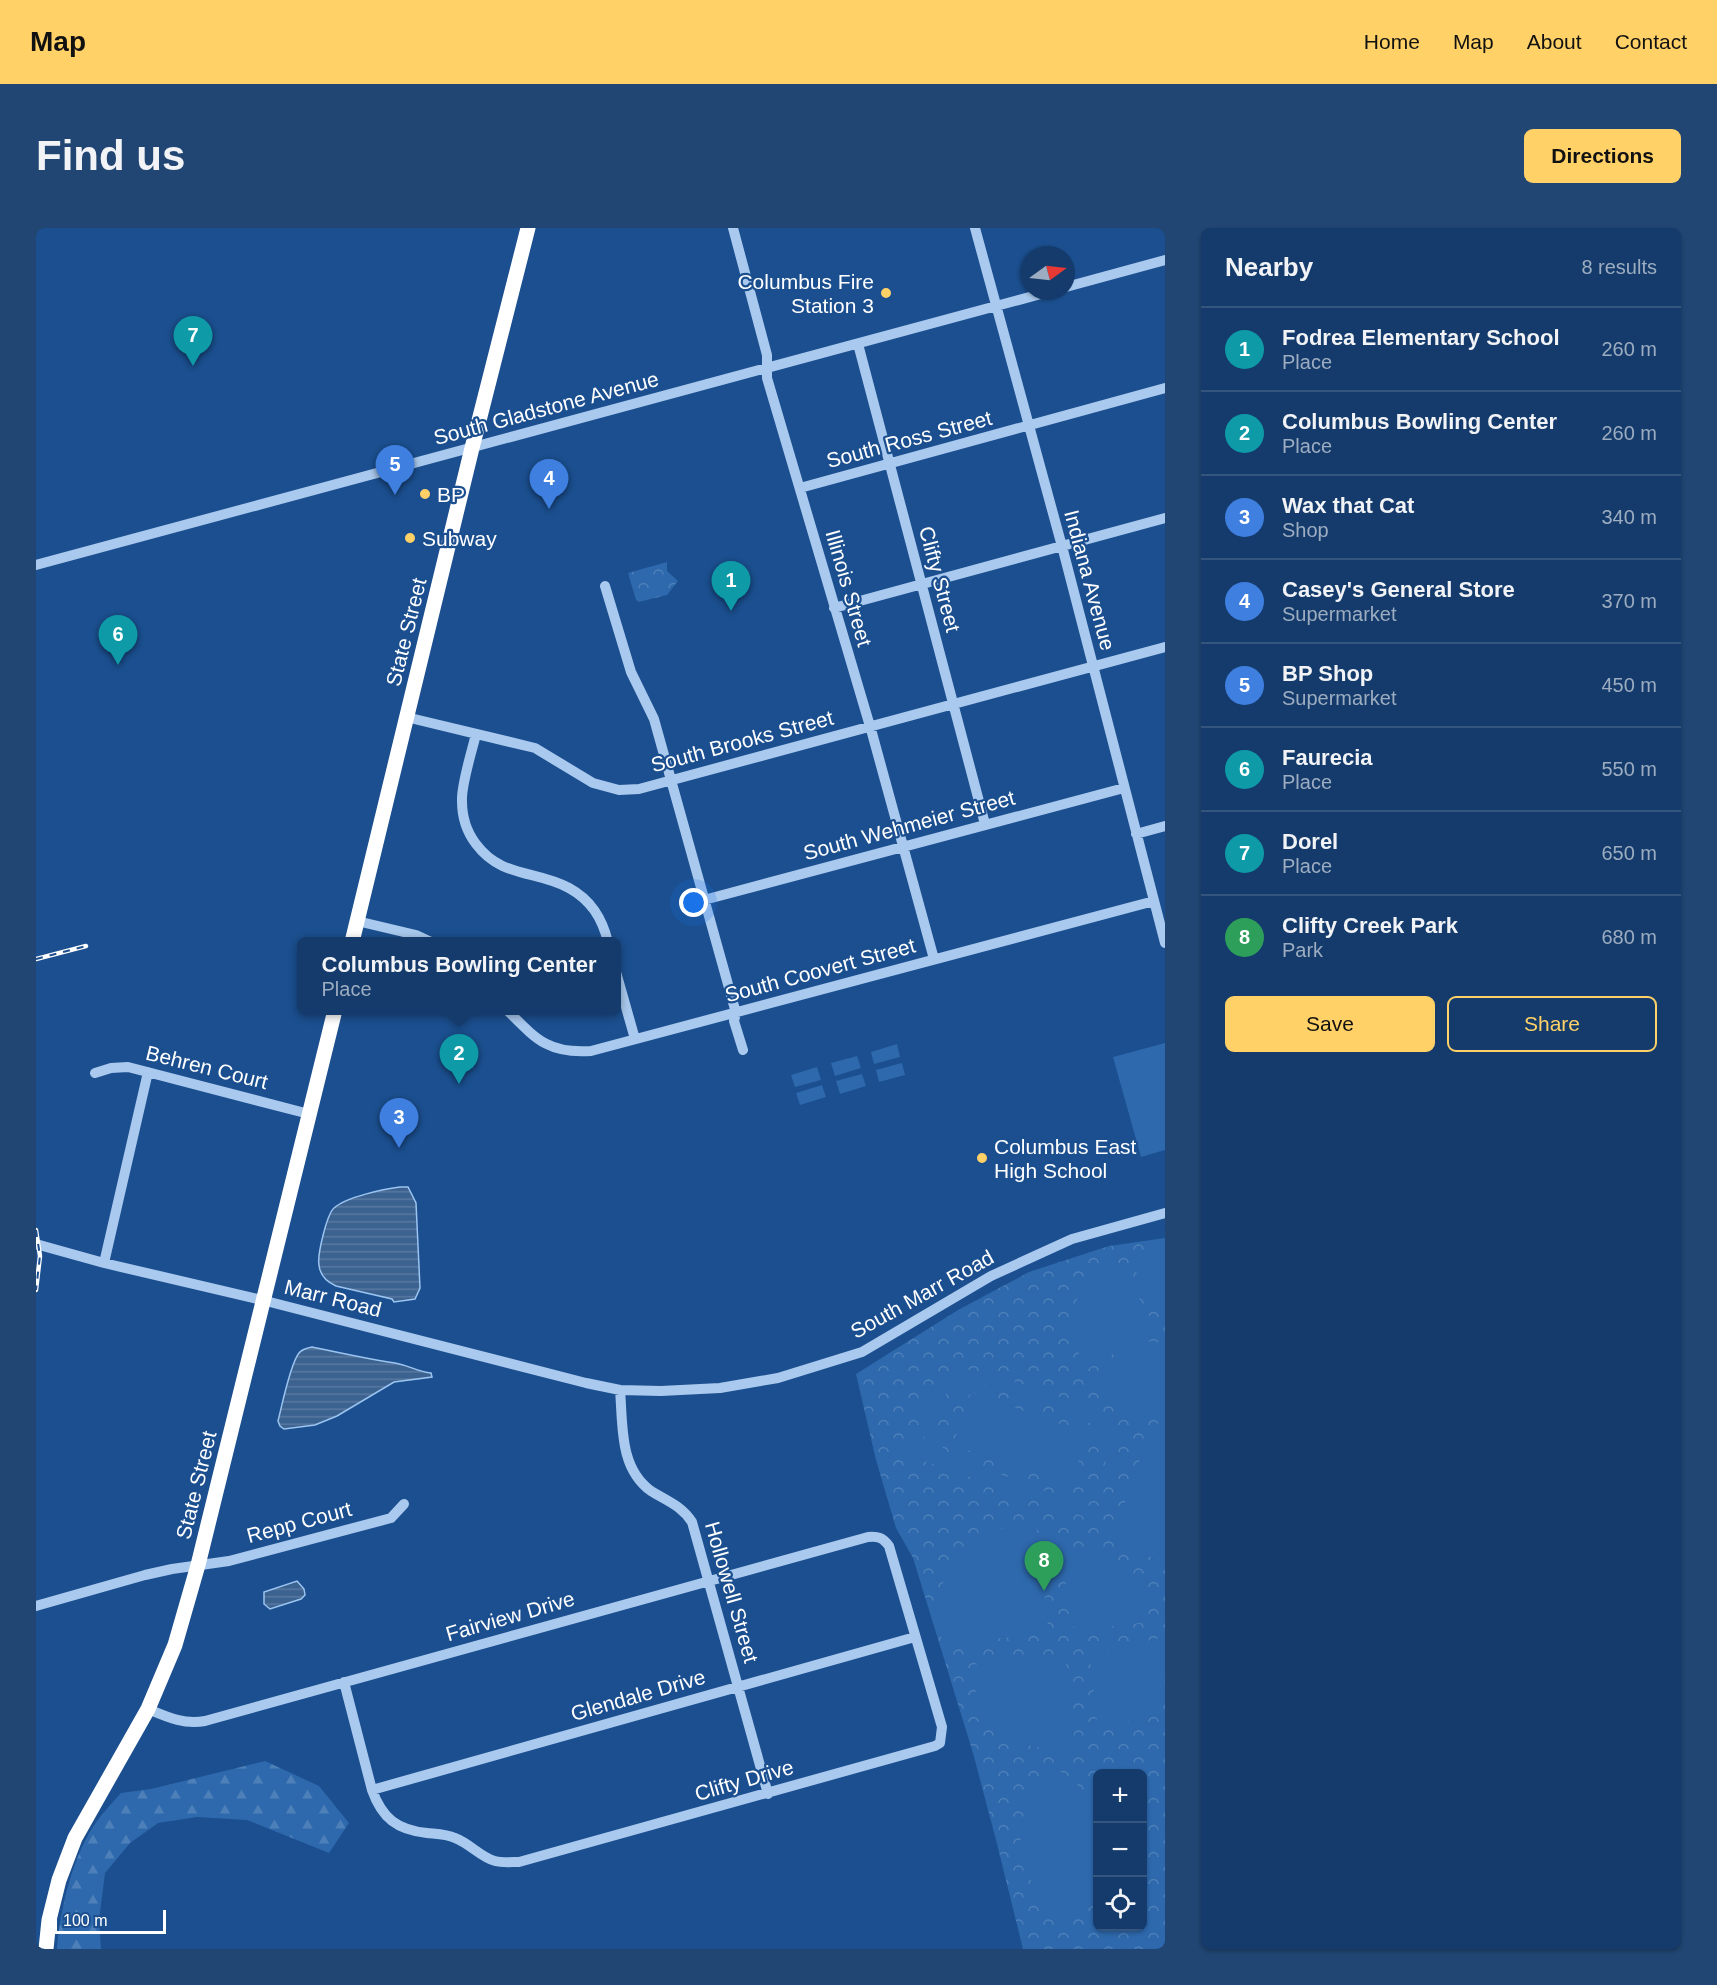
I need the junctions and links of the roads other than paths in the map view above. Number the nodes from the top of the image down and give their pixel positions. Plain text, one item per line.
1 (528, 228) edge
2 (733, 228) edge
3 (975, 228) edge
4 (1165, 260) edge
5 (1075, 285) edge
6 (1021, 299) edge
7 (996, 306) junction
8 (858, 344) junction
9 (767, 368) junction
10 (1165, 388) edge
11 (1029, 425) junction
12 (472, 448) junction
13 (890, 464) junction
14 (800, 488) junction
15 (1165, 518) edge
16 (1062, 546) junction
17 (36, 565) edge
18 (921, 584) junction
19 (605, 586) dead end
20 (834, 608) junction
21 (1165, 647) edge
22 (1093, 667) junction
23 (954, 705) junction
24 (406, 717) junction
25 (870, 727) junction
26 (476, 734) junction
27 (671, 780) junction
28 (1124, 788) junction
29 (985, 824) junction
30 (1165, 826) edge
31 (1136, 834) junction
32 (903, 847) junction
33 (704, 900) junction
34 (1154, 901) junction
35 (357, 921) junction
36 (1163, 928) edge
37 (352, 937) edge
38 (420, 937) edge
39 (607, 937) edge
40 (1165, 943) edge
41 (934, 959) junction
42 (621, 990) edge
43 (735, 1013) junction
44 (333, 1015) edge
45 (511, 1015) edge
46 (635, 1040) junction
47 (743, 1050) dead end
48 (148, 1072) junction
49 (95, 1073) dead end
50 (309, 1114) junction
51 (1165, 1213) edge
52 (36, 1244) edge
53 (104, 1263) junction
54 (262, 1300) junction
55 (620, 1390) junction
56 (404, 1504) dead end
57 (884, 1539) joint
58 (198, 1565) junction
59 (709, 1580) junction
60 (36, 1606) edge
61 (915, 1637) junction
62 (344, 1682) junction
63 (739, 1687) junction
64 (148, 1709) junction
65 (372, 1790) junction
66 (768, 1794) junction
67 (46, 1949) edge

1 - 12 highway, State Street
2 - 9 street, Illinois Street
3 - 7 street, Indiana Avenue
4 - 5 street
6 - 7 street, South Gladstone Avenue
7 - 8 street, South Gladstone Avenue
7 - 11 street, Indiana Avenue
8 - 9 street, South Gladstone Avenue
8 - 13 street, Clifty Street
9 - 12 street, South Gladstone Avenue
9 - 14 street, Illinois Street
10 - 11 street, South Ross Street
11 - 13 street, South Ross Street
11 - 16 street, Indiana Avenue
12 - 17 street, South Gladstone Avenue
12 - 24 highway, State Street
13 - 14 street, South Ross Street
13 - 18 street, Clifty Street
14 - 20 street, Illinois Street
15 - 16 street
16 - 18 street
16 - 22 street, Indiana Avenue
18 - 20 street
18 - 23 street, Clifty Street
19 - 27 street
20 - 25 street, Illinois Street
21 - 22 street, South Brooks Street
22 - 23 street, South Brooks Street
22 - 28 street, Indiana Avenue
23 - 25 street, South Brooks Street
23 - 29 street, Clifty Street
24 - 26 street, South Brooks Street
24 - 35 highway, State Street
25 - 27 street, South Brooks Street
25 - 32 street, Illinois Street
26 - 27 street, South Brooks Street
26 - 39 street
27 - 33 street
28 - 29 street, South Wehmeier Street
28 - 31 street, Indiana Avenue
29 - 32 street, South Wehmeier Street
30 - 31 street
31 - 34 street, Indiana Avenue
32 - 33 street, South Wehmeier Street
32 - 41 street, Illinois Street
33 - 43 street
34 - 36 street, Indiana Avenue
34 - 41 street, South Coovert Street
35 - 37 highway, State Street
35 - 38 street
36 - 40 street, Indiana Avenue
41 - 43 street, South Coovert Street
42 - 46 street
43 - 46 street, South Coovert Street
43 - 47 street
44 - 50 highway, State Street
45 - 46 street, South Coovert Street
48 - 49 street, Behren Court
48 - 50 street, Behren Court
48 - 53 street
50 - 54 highway, State Street
51 - 55 street, South Marr Road
52 - 53 street, Marr Road
53 - 54 street, Marr Road
54 - 55 street, Marr Road
54 - 58 highway, State Street
55 - 59 street, Hollowell Street
56 - 58 street, Repp Court
57 - 59 street, Fairview Drive
57 - 61 street, Clifty Drive
58 - 60 street, Repp Court
58 - 64 highway, State Street
59 - 62 street, Fairview Drive
59 - 63 street, Hollowell Street
61 - 63 street, Glendale Drive
61 - 66 street, Clifty Drive
62 - 64 street, Fairview Drive
62 - 65 street, Clifty Drive
63 - 65 street, Glendale Drive
63 - 66 street, Hollowell Street
64 - 67 highway, State Street
65 - 66 street, Clifty Drive

